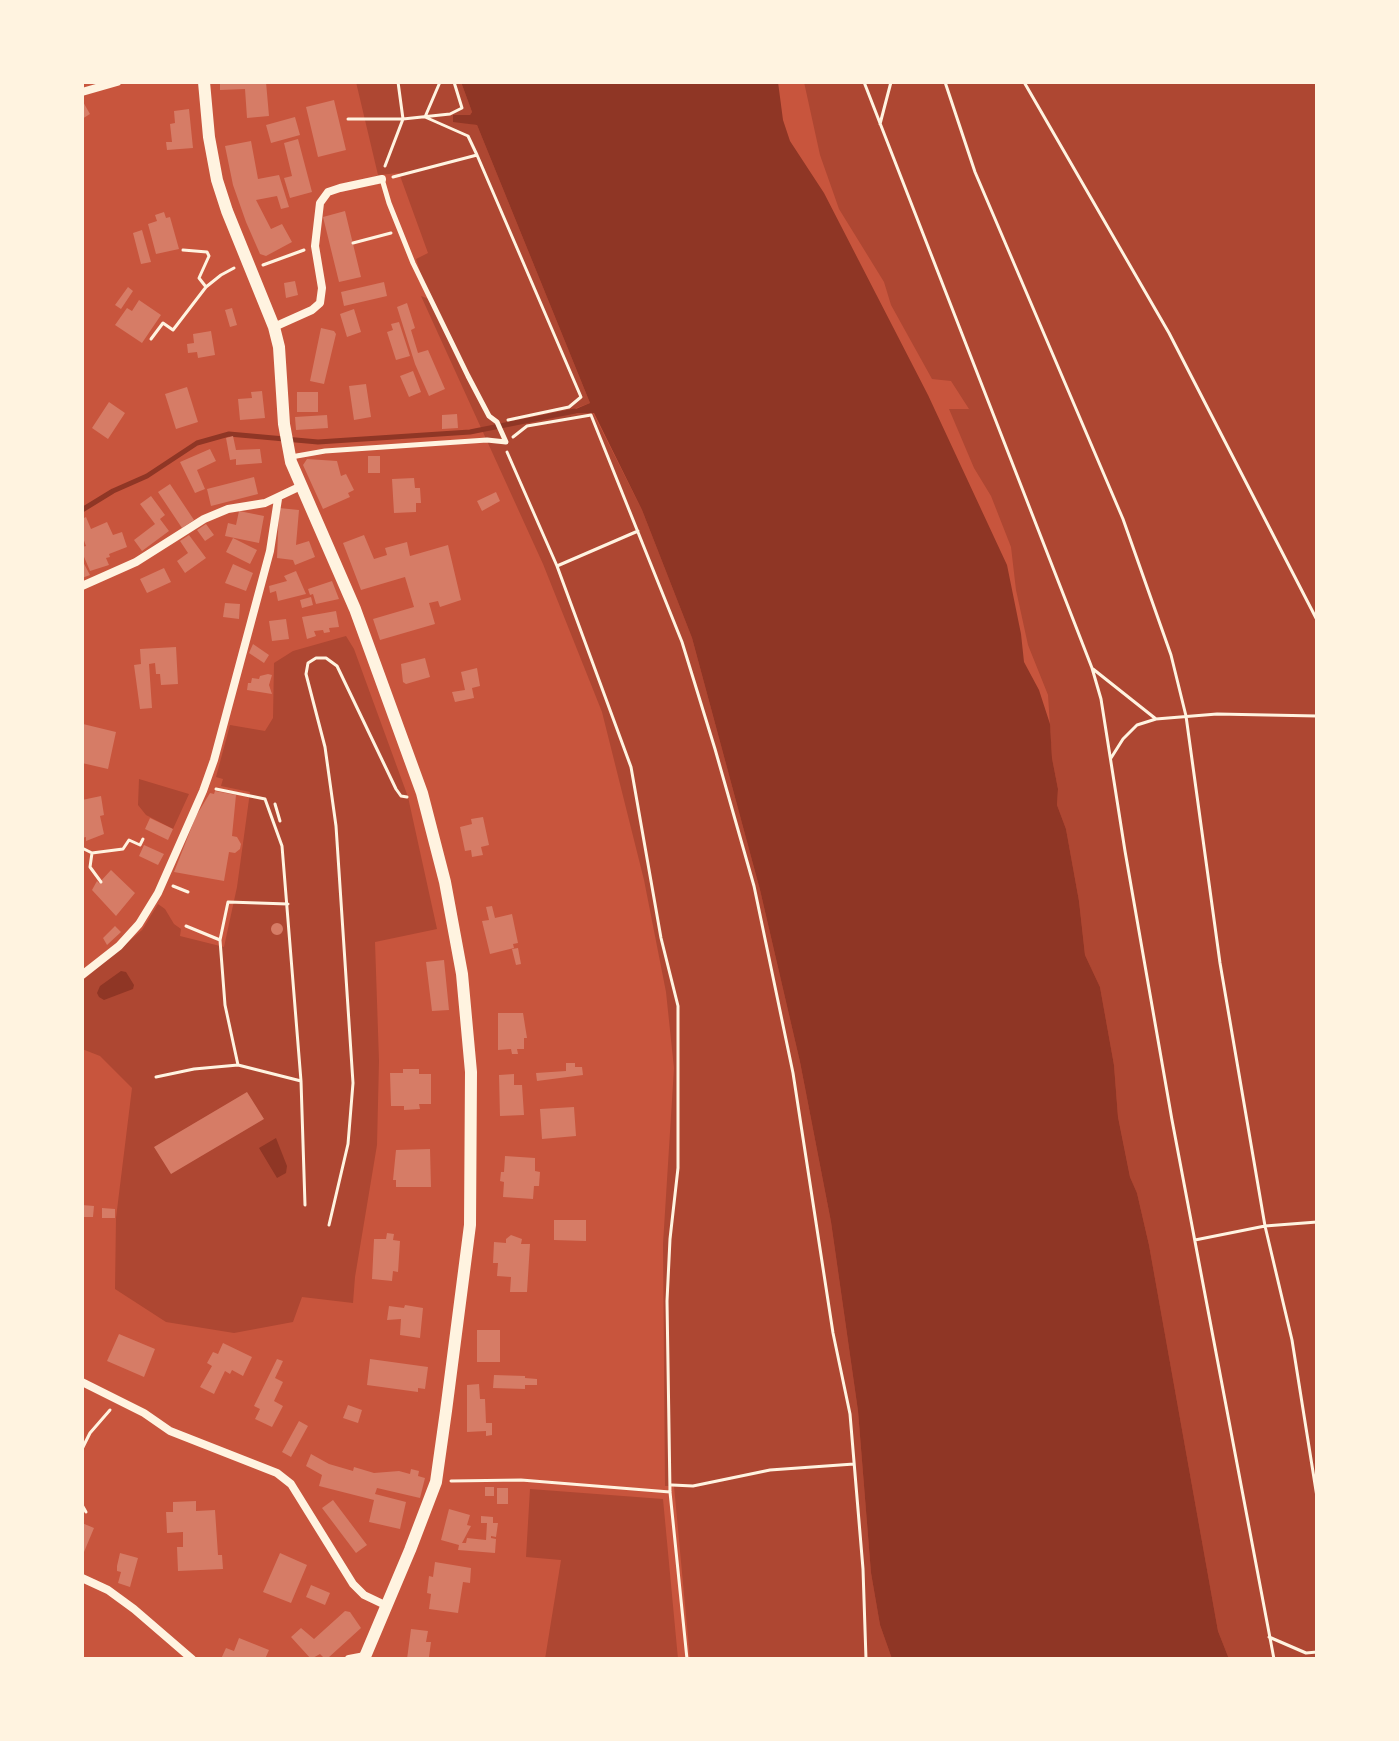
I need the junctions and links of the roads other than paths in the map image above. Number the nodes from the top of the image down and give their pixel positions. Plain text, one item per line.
1 (117, 82) edge
2 (204, 82) edge
3 (82, 92) edge
4 (382, 179) joint
5 (274, 327) junction
6 (289, 453) junction
7 (301, 486) junction
8 (278, 499) junction
9 (82, 586) edge
10 (82, 975) edge
11 (82, 1382) edge
12 (82, 1578) edge
13 (385, 1605) junction
14 (365, 1657) edge
15 (192, 1659) edge
16 (349, 1659) edge

1 - 3 street
2 - 5 main road
4 - 5 street
4 - 6 lane
5 - 6 main road
6 - 7 main road
7 - 8 street
7 - 13 main road
8 - 9 street
8 - 10 street
11 - 13 street
12 - 15 street
13 - 14 main road
14 - 16 street

